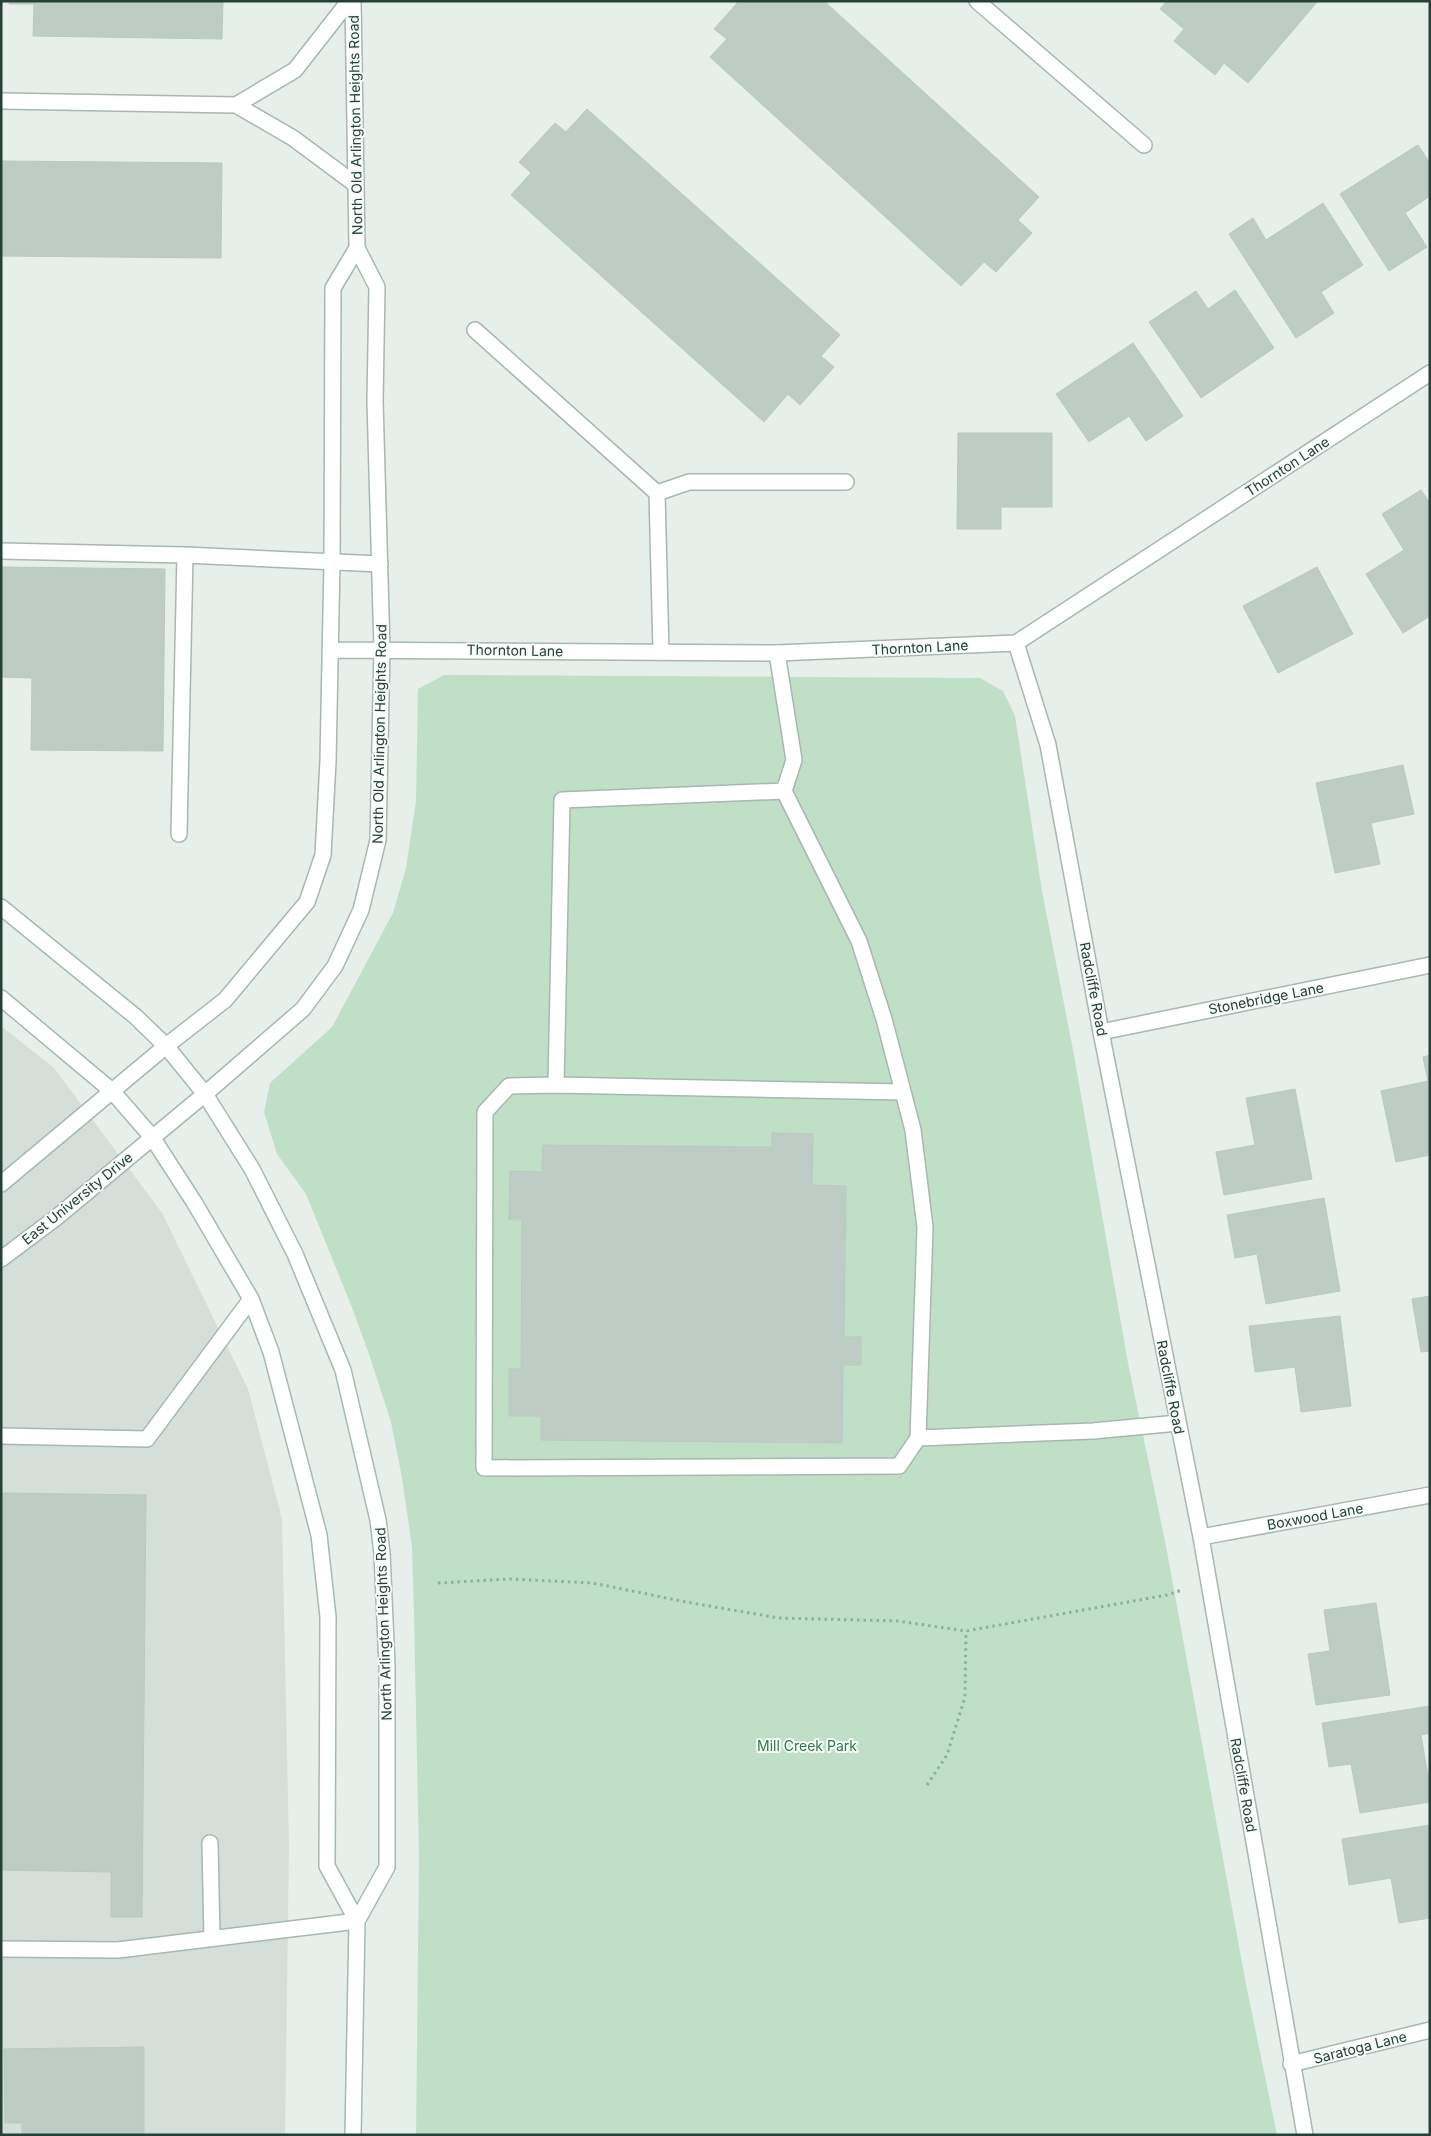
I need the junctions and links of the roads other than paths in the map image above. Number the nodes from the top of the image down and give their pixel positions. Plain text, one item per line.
1 (349, 1) edge
2 (353, 1) edge
3 (977, 1) edge
4 (1, 101) edge
5 (236, 105) junction
6 (1144, 145) dead end
7 (355, 184) junction
8 (357, 248) junction
9 (475, 330) dead end
10 (1430, 373) edge
11 (846, 482) dead end
12 (657, 493) junction
13 (1, 551) edge
14 (186, 555) junction
15 (332, 562) junction
16 (380, 564) junction
17 (1016, 643) junction
18 (382, 649) junction
19 (330, 650) junction
20 (662, 652) junction
21 (777, 654) junction
22 (784, 791) junction
23 (179, 834) dead end
24 (1, 906) edge
25 (1430, 965) edge
26 (1, 998) edge
27 (1102, 1032) junction
28 (166, 1046) junction
29 (556, 1085) junction
30 (112, 1091) junction
31 (903, 1092) junction
32 (205, 1094) junction
33 (152, 1137) junction
34 (1, 1184) edge
35 (1, 1259) edge
36 (251, 1299) junction
37 (1178, 1423) junction
38 (1, 1436) edge
39 (918, 1438) junction
40 (1430, 1495) edge
41 (1201, 1537) junction
42 (210, 1843) dead end
43 (357, 1921) junction
44 (212, 1938) junction
45 (1, 1949) edge
46 (1430, 2030) edge
47 (1291, 2064) junction
48 (353, 2135) edge
49 (1305, 2135) edge

1 - 5 street
2 - 7 street, North Old Arlington Heights Road
3 - 6 street
4 - 5 street
5 - 7 street
7 - 8 street, North Old Arlington Heights Road
8 - 15 street, North Old Arlington Heights Road
8 - 16 street, North Old Arlington Heights Road
9 - 12 street
10 - 17 street, Thornton Lane
11 - 12 street
12 - 20 street
13 - 14 street
14 - 15 street
14 - 23 street
15 - 16 street
15 - 19 street, North Old Arlington Heights Road
16 - 18 street, North Old Arlington Heights Road
17 - 21 street, Thornton Lane
17 - 27 street, Radcliffe Road
18 - 19 street, Thornton Lane
18 - 20 street, Thornton Lane
18 - 32 street, North Old Arlington Heights Road
19 - 28 street, North Old Arlington Heights Road
20 - 21 street, Thornton Lane
21 - 22 street
22 - 29 street
22 - 31 street
24 - 28 street, North Arlington Heights Road
25 - 27 street, Stonebridge Lane
26 - 30 street, North Arlington Heights Road
27 - 37 street, Radcliffe Road
28 - 30 street, North Old Arlington Heights Road
28 - 32 street, North Arlington Heights Road
29 - 31 street
29 - 39 street
30 - 33 street, North Arlington Heights Road
30 - 34 street
31 - 39 street
32 - 33 street, North Old Arlington Heights Road
32 - 43 street, North Arlington Heights Road
33 - 35 street, East University Drive
33 - 36 street, North Arlington Heights Road
36 - 38 street
36 - 43 street, North Arlington Heights Road
37 - 39 street
37 - 41 street, Radcliffe Road
40 - 41 street, Boxwood Lane
41 - 47 street, Radcliffe Road
42 - 44 street
43 - 44 street
43 - 48 street, North Arlington Heights Road
44 - 45 street
46 - 47 street, Saratoga Lane
47 - 49 street, Radcliffe Road

